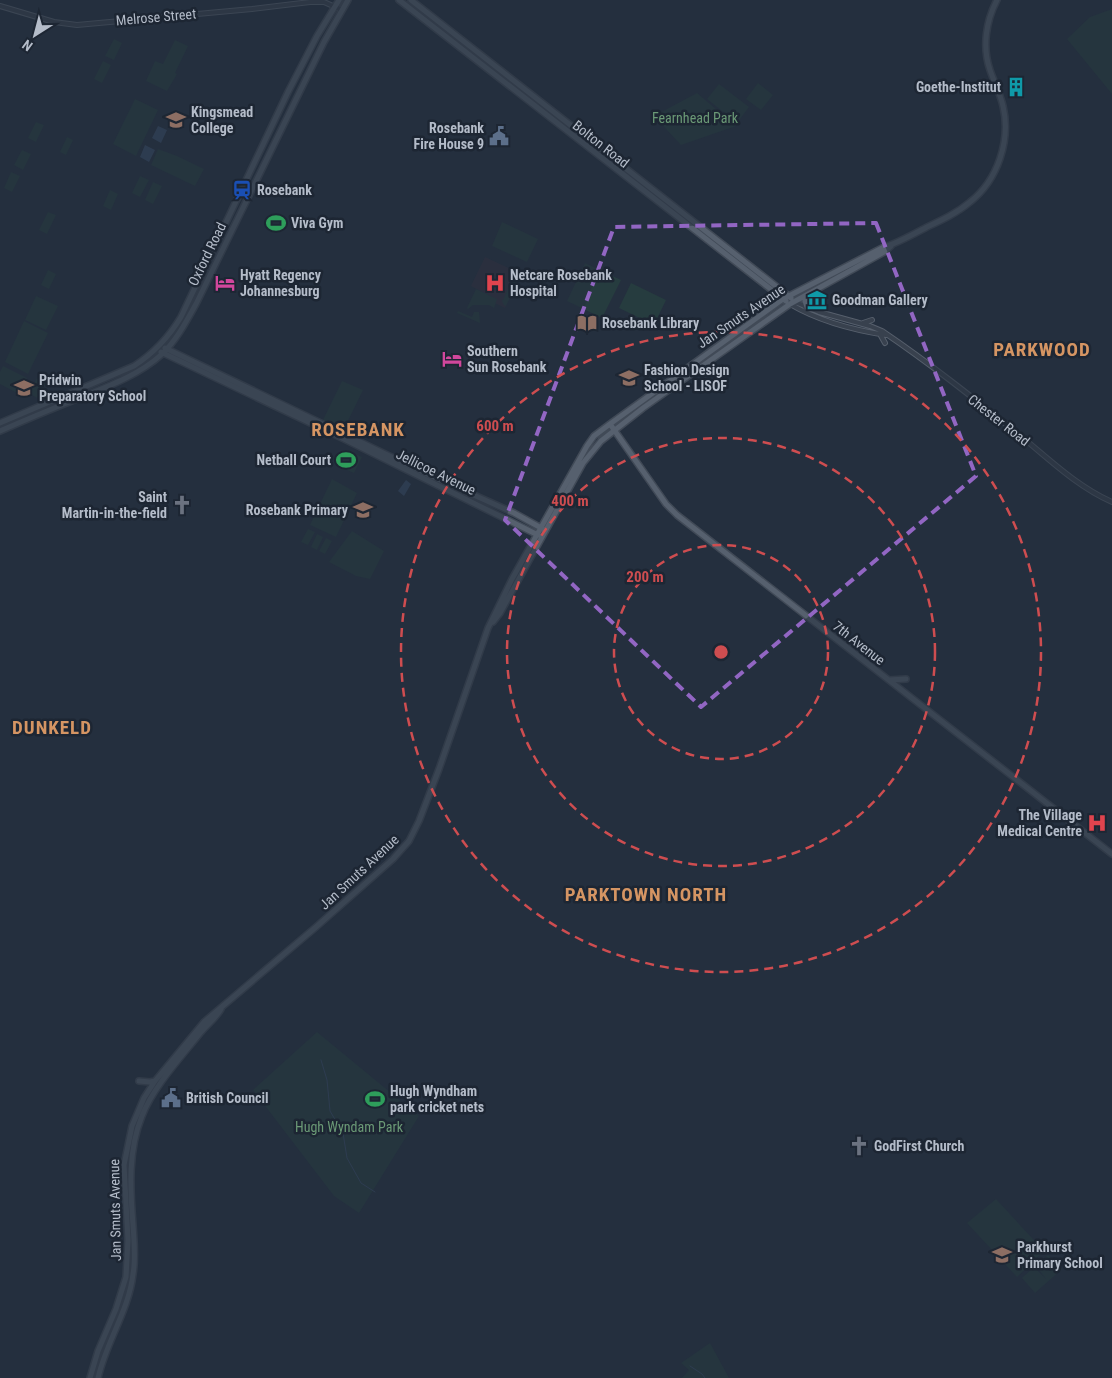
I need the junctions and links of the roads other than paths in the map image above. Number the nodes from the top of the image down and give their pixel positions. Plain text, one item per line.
1 (339, 0) edge
2 (348, 0) edge
3 (400, 0) edge
4 (410, 0) edge
5 (997, 0) edge
6 (0, 6) edge
7 (335, 7) junction
8 (342, 10) junction
9 (893, 244) junction
10 (774, 292) junction
11 (809, 292) junction
12 (786, 298) junction
13 (793, 303) junction
14 (807, 307) junction
15 (770, 309) junction
16 (872, 320) dead end
17 (858, 323) junction
18 (880, 334) junction
19 (888, 335) junction
20 (885, 344) dead end
21 (159, 346) junction
22 (165, 351) junction
23 (95, 383) junction
24 (98, 390) junction
25 (25, 412) junction
26 (28, 419) junction
27 (0, 423) edge
28 (610, 424) junction
29 (613, 430) junction
30 (0, 431) edge
31 (1112, 502) edge
32 (541, 527) junction
33 (547, 531) junction
34 (537, 534) junction
35 (543, 538) junction
36 (488, 628) junction
37 (906, 679) dead end
38 (889, 680) junction
39 (1112, 854) edge
40 (221, 1009) junction
41 (156, 1080) junction
42 (140, 1081) dead end
43 (90, 1378) edge
44 (98, 1378) edge

1 - 7 main road, Oxford Road
2 - 8 main road, Oxford Road
3 - 10 main road, Bolton Road
4 - 12 main road, Bolton Road
5 - 9 main road, Jan Smuts Avenue
6 - 7 street, Melrose Street
7 - 8 street, Melrose Street
7 - 21 main road, Oxford Road
8 - 22 main road, Oxford Road
9 - 11 main road, Jan Smuts Avenue
9 - 12 main road, Jan Smuts Avenue
10 - 12 main road, Bolton Road
10 - 15 main road
11 - 13 main road, Jan Smuts Avenue
11 - 14 main road
12 - 13 main road, Bolton Road
12 - 15 main road, Jan Smuts Avenue
13 - 14 street, Chester Road
13 - 18 street, Chester Road
13 - 29 main road, Jan Smuts Avenue
14 - 17 street, Chester Road
15 - 28 main road, Jan Smuts Avenue
16 - 17 street
17 - 19 street, Chester Road
18 - 19 street, Chester Road
18 - 20 street
19 - 31 street, Chester Road
21 - 22 main road, Jellicoe Avenue
21 - 23 main road, Oxford Road
22 - 24 main road, Oxford Road
22 - 32 main road, Jellicoe Avenue
22 - 34 main road, Jellicoe Avenue
23 - 24 main road
23 - 25 main road, Oxford Road
24 - 26 main road, Oxford Road
25 - 26 main road
25 - 27 main road, Oxford Road
26 - 30 main road, Oxford Road
28 - 29 main road, 7th Avenue
28 - 32 main road, Jan Smuts Avenue
29 - 33 main road, Jan Smuts Avenue
29 - 38 main road, 7th Avenue
32 - 33 main road, Jellicoe Avenue
32 - 34 main road, Jan Smuts Avenue
33 - 35 main road, Jan Smuts Avenue
34 - 35 main road, Jellicoe Avenue
34 - 36 main road, Jan Smuts Avenue
35 - 36 main road, Jan Smuts Avenue
36 - 40 main road, Jan Smuts Avenue
37 - 38 main road
38 - 39 main road, 7th Avenue
40 - 41 main road, Jan Smuts Avenue
40 - 44 main road, Jan Smuts Avenue
41 - 42 main road
41 - 43 main road, Jan Smuts Avenue

